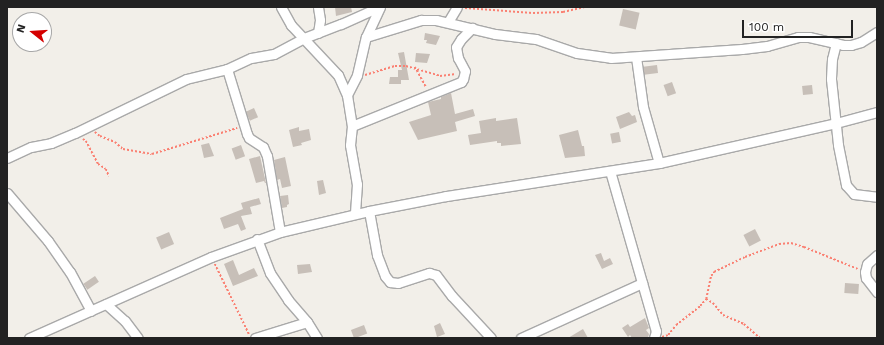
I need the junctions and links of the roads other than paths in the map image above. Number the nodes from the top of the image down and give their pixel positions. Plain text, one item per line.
1 (282, 7) edge
2 (318, 7) edge
3 (380, 7) edge
4 (457, 7) edge
5 (448, 22) junction
6 (472, 28) junction
7 (877, 32) edge
8 (318, 33) junction
9 (366, 37) junction
10 (304, 38) junction
11 (836, 43) junction
12 (636, 57) junction
13 (227, 69) junction
14 (347, 95) junction
15 (877, 112) edge
16 (836, 123) junction
17 (352, 126) junction
18 (7, 158) edge
19 (659, 163) junction
20 (610, 171) junction
21 (7, 193) edge
22 (877, 197) edge
23 (369, 211) junction
24 (355, 214) junction
25 (280, 232) junction
26 (256, 240) junction
27 (877, 255) edge
28 (642, 283) junction
29 (877, 292) edge
30 (106, 304) junction
31 (91, 311) junction
32 (308, 322) junction
33 (30, 338) edge
34 (138, 338) edge
35 (255, 338) edge
36 (317, 338) edge
37 (491, 338) edge
38 (521, 338) edge
39 (654, 338) edge

1 - 10 street
2 - 8 street
3 - 8 street
3 - 9 street
4 - 5 street
5 - 6 street
5 - 9 street
6 - 12 street
6 - 17 street
7 - 11 street
8 - 10 street
9 - 14 street
10 - 13 street
10 - 14 street
11 - 12 street
11 - 16 street
12 - 19 street
13 - 18 street
13 - 25 street
14 - 17 street
15 - 16 street
16 - 19 street
16 - 22 street
17 - 24 street
19 - 20 street
20 - 23 street
20 - 28 street
21 - 31 street
23 - 24 street
23 - 37 street
24 - 25 street
25 - 26 street
26 - 30 street
26 - 32 street
27 - 29 street
28 - 38 street
28 - 39 street
30 - 31 street
30 - 34 street
31 - 33 street
32 - 35 street
32 - 36 street

